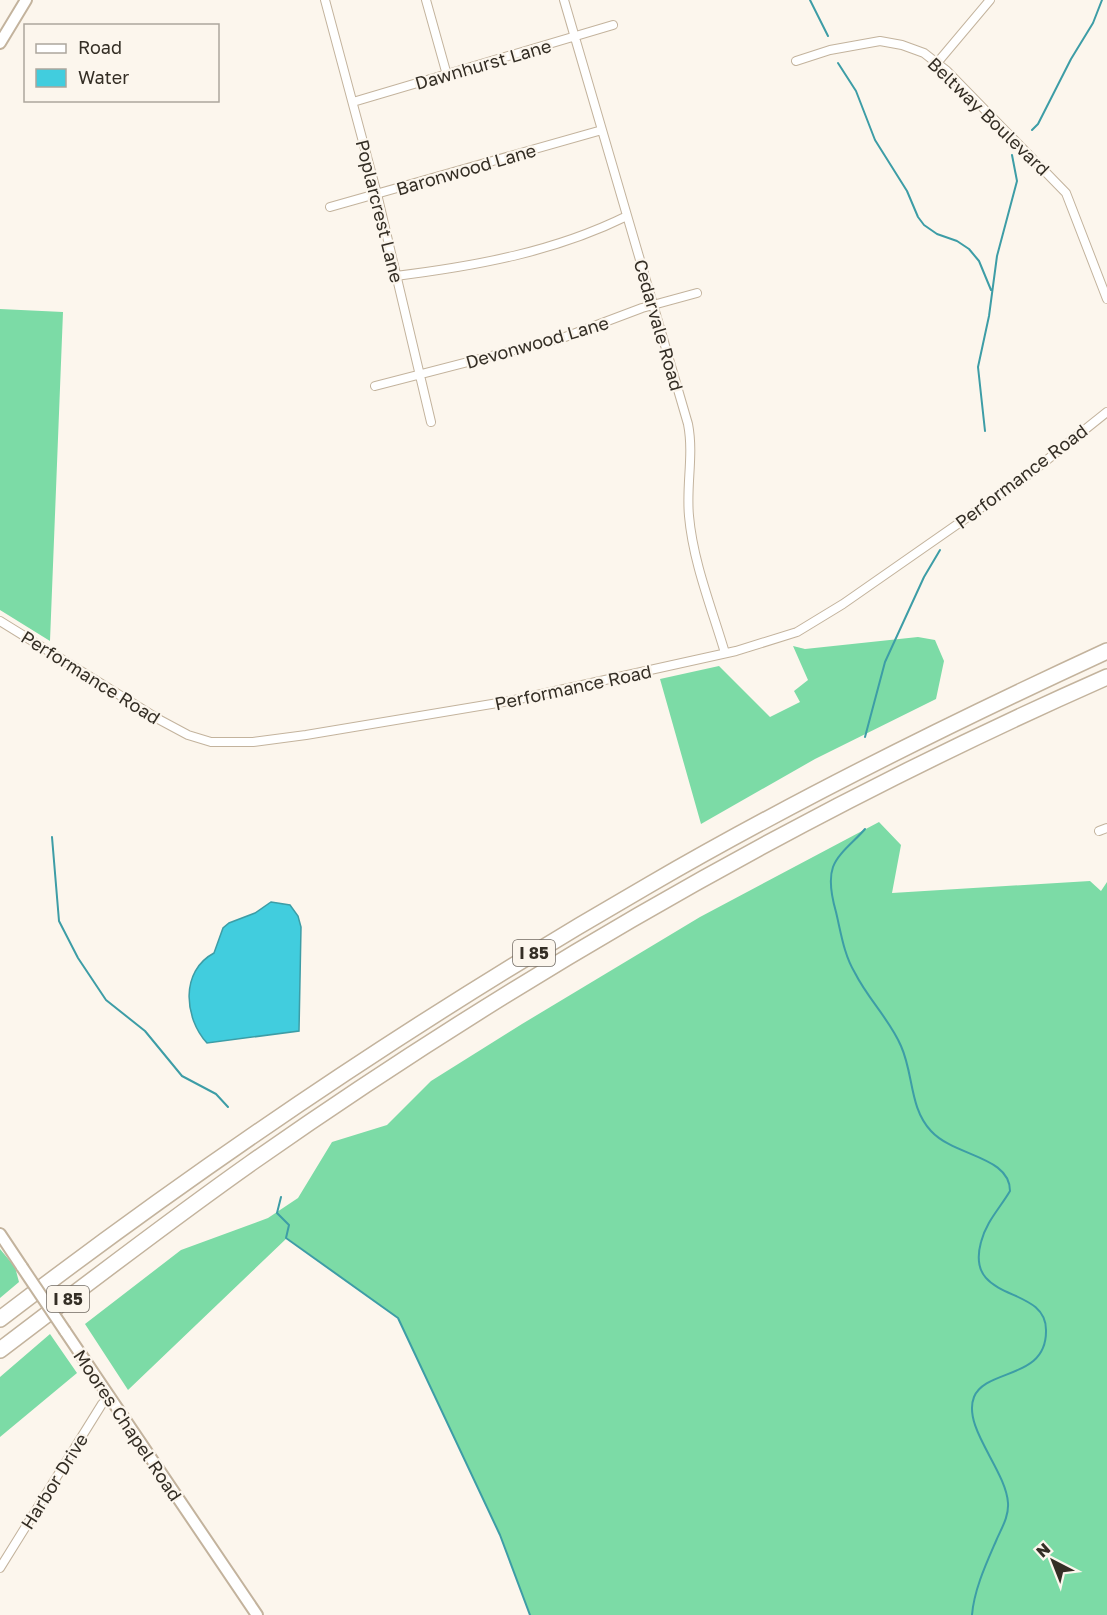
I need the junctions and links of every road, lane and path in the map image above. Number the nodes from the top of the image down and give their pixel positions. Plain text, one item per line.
1 (26, 0) edge
2 (325, 0) edge
3 (426, 0) edge
4 (564, 0) edge
5 (990, 0) edge
6 (613, 26) dead end
7 (575, 36) junction
8 (0, 43) edge
9 (796, 60) dead end
10 (937, 63) junction
11 (447, 75) junction
12 (353, 102) junction
13 (602, 130) junction
14 (378, 194) junction
15 (330, 207) dead end
16 (627, 216) junction
17 (396, 276) junction
18 (697, 292) dead end
19 (1107, 300) edge
20 (652, 305) junction
21 (421, 373) junction
22 (375, 386) dead end
23 (1107, 412) edge
24 (431, 423) dead end
25 (0, 621) edge
26 (1107, 651) edge
27 (725, 653) junction
28 (1107, 677) edge
29 (0, 1234) edge
30 (0, 1319) edge
31 (0, 1350) edge
32 (110, 1396) junction
33 (0, 1568) edge
34 (257, 1615) edge

1 - 8 main road
2 - 12 street, Poplarcrest Lane
3 - 11 street
4 - 7 street, Cedarvale Road
5 - 10 street
6 - 7 street, Dawnhurst Lane
7 - 11 street, Dawnhurst Lane
7 - 13 street, Cedarvale Road
9 - 10 street, Beltway Boulevard
10 - 19 street, Beltway Boulevard
11 - 12 street, Dawnhurst Lane
12 - 14 street, Poplarcrest Lane
13 - 14 street, Baronwood Lane
13 - 16 street, Cedarvale Road
14 - 15 street, Baronwood Lane
14 - 17 street, Poplarcrest Lane
16 - 17 street
16 - 20 street, Cedarvale Road
17 - 21 street, Poplarcrest Lane
18 - 20 street, Devonwood Lane
20 - 21 street, Devonwood Lane
20 - 27 street, Cedarvale Road
21 - 22 street, Devonwood Lane
21 - 24 street, Poplarcrest Lane
23 - 27 street, Performance Road
25 - 27 street, Performance Road
26 - 30 highway, I 85
28 - 31 highway, I 85
29 - 32 main road, Moores Chapel Road, bridge
32 - 33 street, Harbor Drive
32 - 34 main road, Moores Chapel Road

